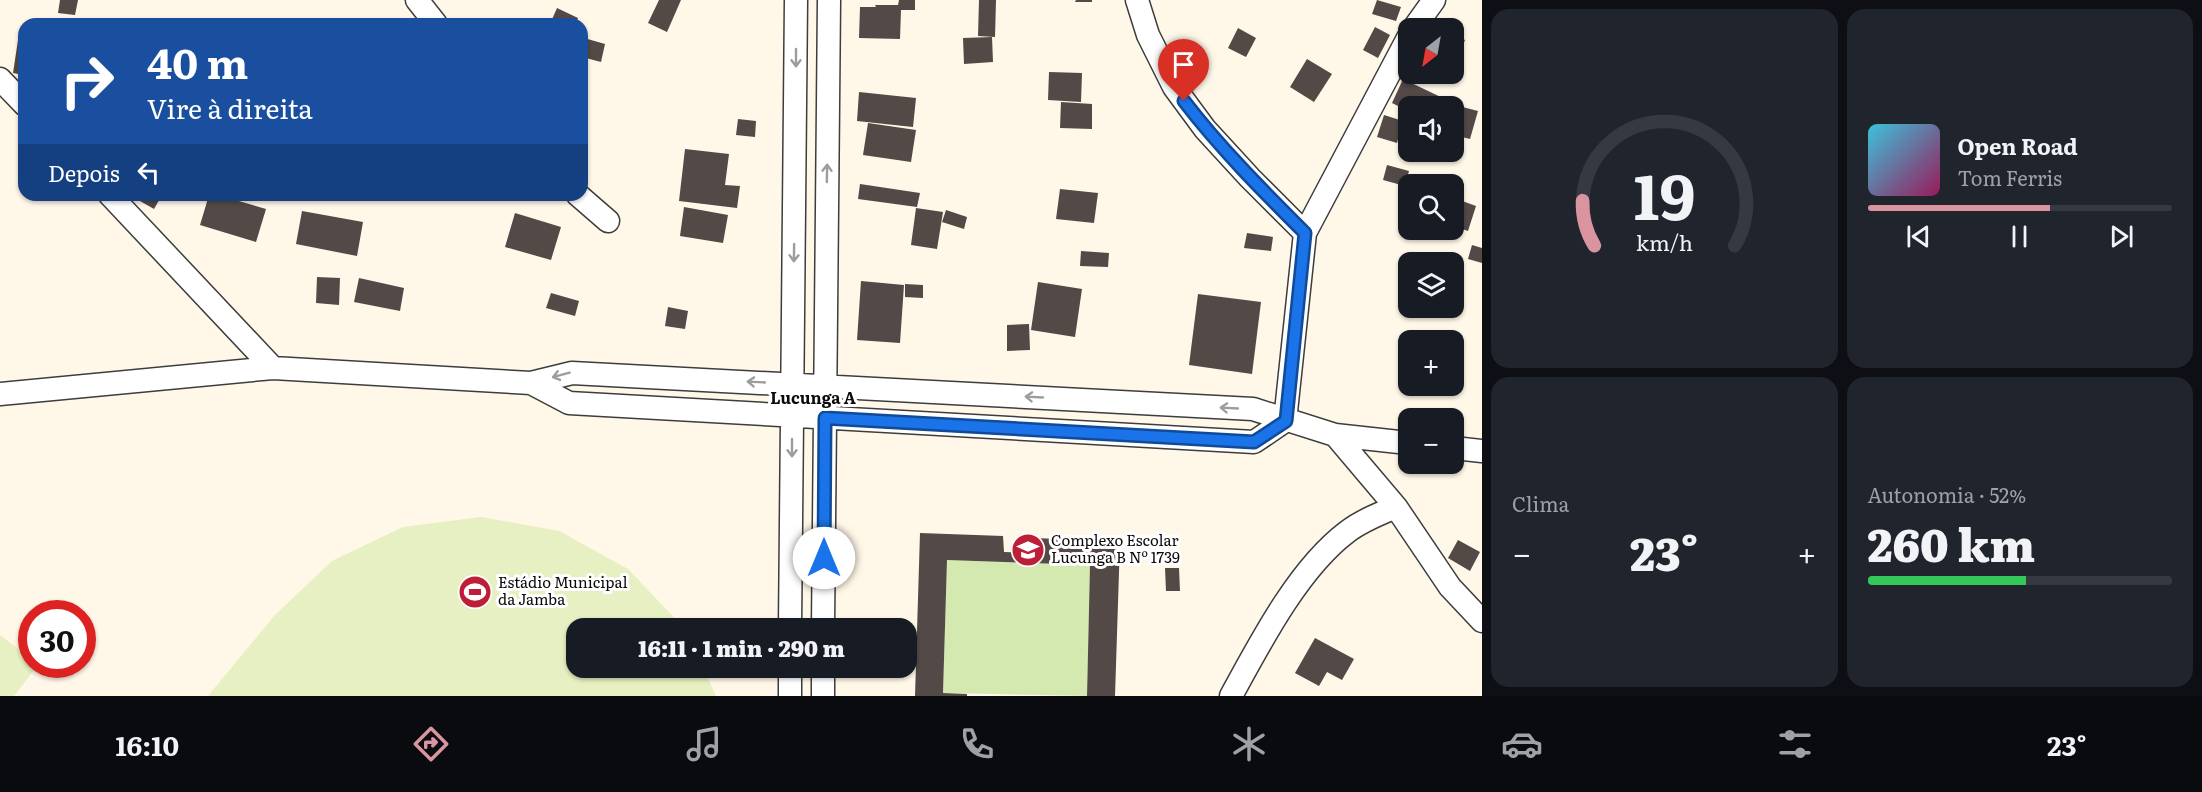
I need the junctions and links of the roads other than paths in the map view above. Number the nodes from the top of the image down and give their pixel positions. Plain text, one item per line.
1 (417, 0) edge
2 (796, 0) edge
3 (829, 0) edge
4 (1137, 0) edge
5 (1434, 0) edge
6 (431, 18) edge
7 (1421, 18) edge
8 (1398, 57) edge
9 (0, 79) edge
10 (18, 98) edge
11 (116, 201) edge
12 (585, 201) edge
13 (608, 221) dead end
14 (1305, 233) junction
15 (273, 368) junction
16 (531, 383) junction
17 (792, 384) junction
18 (825, 386) junction
19 (0, 394) edge
20 (792, 416) junction
21 (825, 418) junction
22 (1286, 421) junction
23 (1335, 435) junction
24 (1398, 442) edge
25 (1464, 449) edge
26 (1482, 451) edge
27 (1396, 507) junction
28 (790, 618) edge
29 (824, 618) edge
30 (1482, 621) edge
31 (790, 678) edge
32 (823, 678) edge
33 (790, 696) edge
34 (823, 696) edge
35 (1231, 696) edge

1 - 6 street
2 -> 17 street
18 -> 3 street
4 - 14 street
5 - 7 street
8 - 14 street
9 - 10 street
11 - 15 street
12 - 13 street
14 - 22 street
15 - 16 street
15 - 19 street
17 -> 16 street
16 - 20 street
17 - 18 street
17 - 20 street
18 - 21 street
22 -> 18 street
20 - 21 street
20 -> 28 street
21 - 22 street
21 - 29 street
22 - 23 street
23 - 24 street
23 - 27 street
25 - 26 street
27 - 30 street
27 - 35 street
31 - 33 street
32 - 34 street

